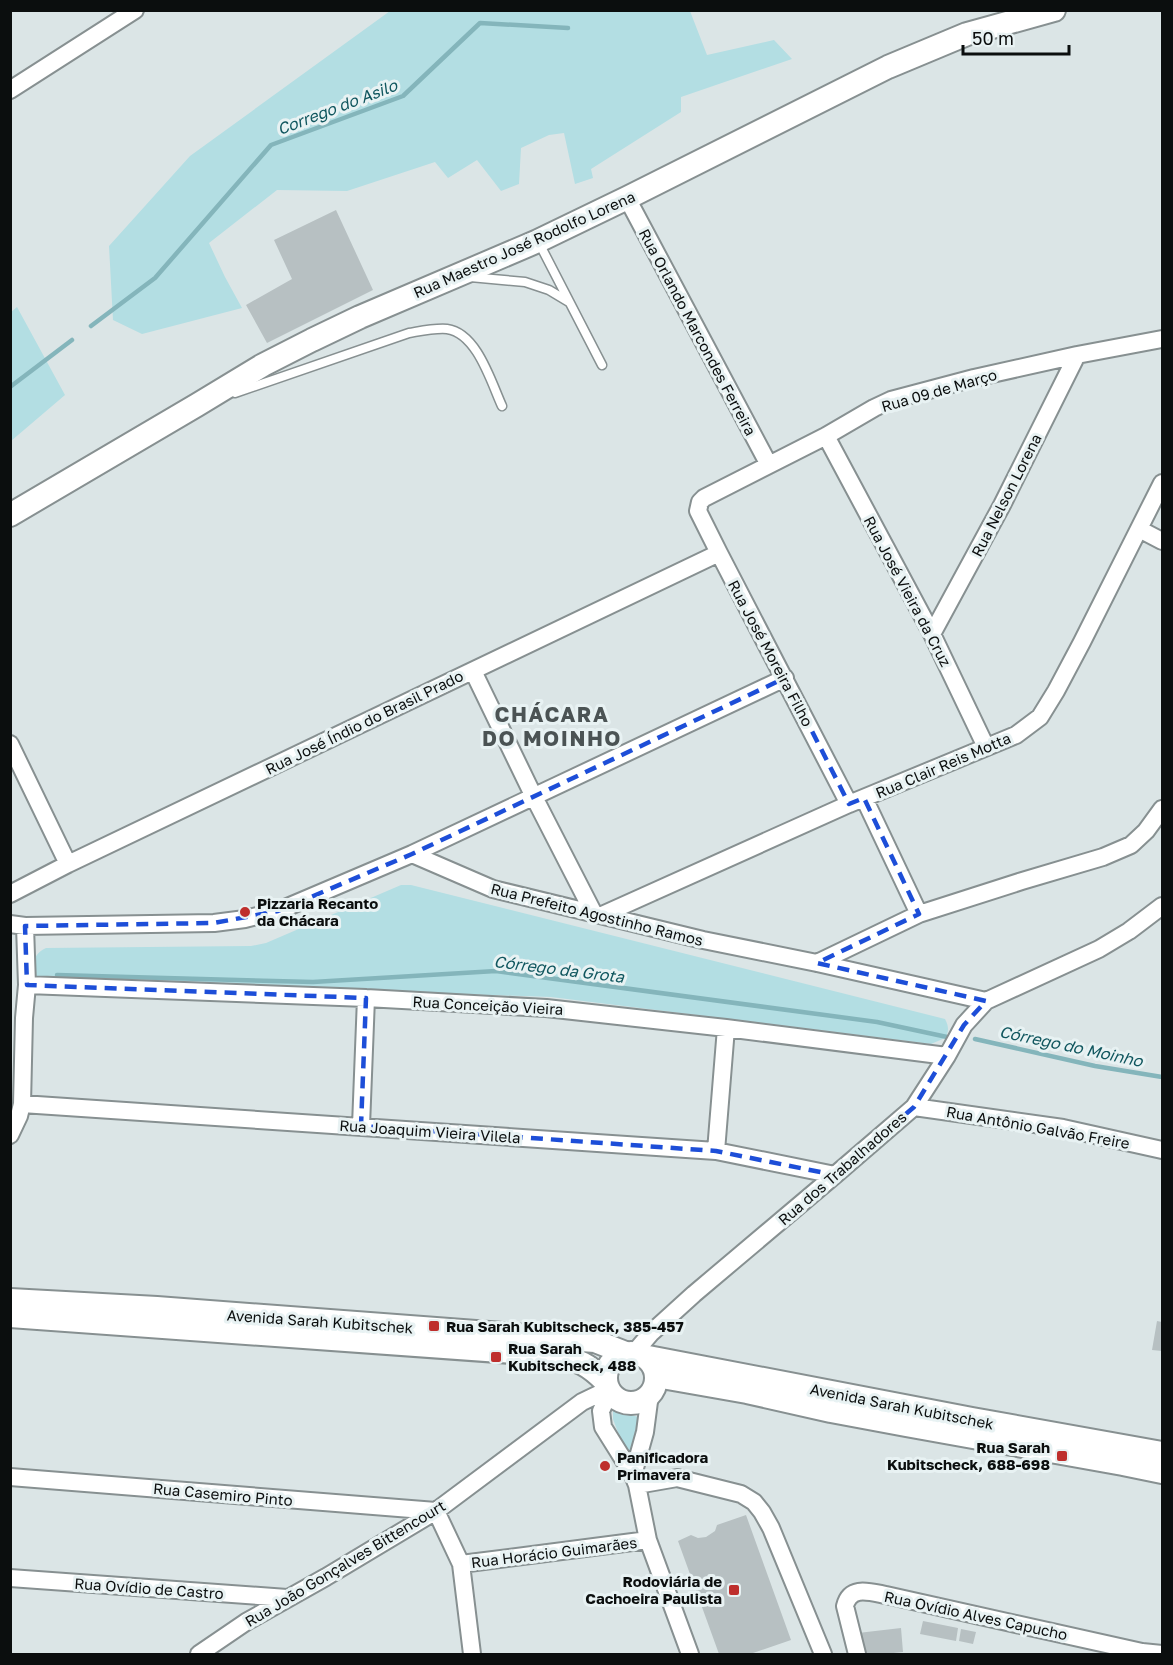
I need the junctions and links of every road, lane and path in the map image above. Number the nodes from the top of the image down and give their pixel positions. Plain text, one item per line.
1 (135, 10) edge
2 (1054, 10) edge
3 (10, 90) edge
4 (627, 198) junction
5 (538, 241) junction
6 (458, 275) junction
7 (570, 302) junction
8 (1162, 339) edge
9 (1077, 355) junction
10 (602, 365) dead end
11 (197, 405) junction
12 (502, 406) dead end
13 (826, 436) junction
14 (770, 465) junction
15 (1162, 483) edge
16 (700, 502) joint
17 (10, 515) edge
18 (1139, 529) junction
19 (1162, 541) edge
20 (719, 553) junction
21 (932, 634) junction
22 (473, 670) junction
23 (785, 678) junction
24 (10, 744) edge
25 (986, 747) junction
26 (534, 797) junction
27 (856, 801) junction
28 (1162, 809) edge
29 (412, 854) junction
30 (68, 864) junction
31 (10, 894) edge
32 (1162, 906) edge
33 (597, 913) junction
34 (919, 914) junction
35 (18, 925) edge
36 (817, 963) junction
37 (27, 985) junction
38 (366, 998) junction
39 (986, 1001) junction
40 (17, 1018) edge
41 (726, 1028) junction
42 (947, 1056) junction
43 (22, 1104) junction
44 (914, 1107) junction
45 (362, 1126) junction
46 (10, 1135) edge
47 (1162, 1150) edge
48 (716, 1151) junction
49 (835, 1175) junction
50 (10, 1300) edge
51 (10, 1316) edge
52 (635, 1354) junction
53 (653, 1385) junction
54 (750, 1385) junction
55 (609, 1389) junction
56 (1024, 1437) junction
57 (1162, 1453) edge
58 (1162, 1472) edge
59 (10, 1477) edge
60 (635, 1480) junction
61 (436, 1511) junction
62 (648, 1540) junction
63 (461, 1564) junction
64 (10, 1578) edge
65 (287, 1598) junction
66 (1142, 1652) junction
67 (199, 1654) edge
68 (472, 1654) edge
69 (690, 1654) edge
70 (823, 1654) edge
71 (857, 1654) edge
72 (1117, 1654) edge
73 (1162, 1654) edge

1 - 3 street
2 - 4 main road, Rua Maestro José Rodolfo Lorena
4 - 5 main road, Rua Maestro José Rodolfo Lorena
4 - 14 street, Rua Orlando Marcondes Ferreira
5 - 6 main road, Rua Maestro José Rodolfo Lorena
5 - 7 lane
6 - 7 lane
6 - 11 main road, Rua Maestro José Rodolfo Lorena
7 - 10 lane
8 - 9 street, Rua 09 de Março
9 - 13 street, Rua 09 de Março
9 - 21 street, Rua Nelson Lorena
11 - 12 lane
11 - 17 main road, Rua Maestro José Rodolfo Lorena
13 - 14 street, Rua 09 de Março
13 - 21 street, Rua José Vieira da Cruz
14 - 16 street, Rua 09 de Março
15 - 18 street, Rua Clair Reis Motta
16 - 20 street, Rua José Moreira Filho
18 - 19 street
18 - 25 street, Rua Clair Reis Motta
20 - 22 street, Rua José Índio do Brasil Prado
20 - 23 street, Rua José Moreira Filho
21 - 25 street, Rua José Vieira da Cruz
22 - 26 street
22 - 30 street, Rua José Índio do Brasil Prado
23 - 26 street
23 - 27 street, Rua José Moreira Filho
24 - 30 street
25 - 27 street, Rua Clair Reis Motta
26 - 29 street
26 - 33 street
27 - 33 street, Rua Clair Reis Motta
27 - 34 street, Rua José Moreira Filho
28 - 34 street
29 - 33 street, Rua Prefeito Agostinho Ramos
29 - 35 street
30 - 31 street, Rua José Índio do Brasil Prado
32 - 39 street, Rua dos Trabalhadores
33 - 36 street, Rua Prefeito Agostinho Ramos
34 - 36 street
35 - 37 street
36 - 39 street, Rua Prefeito Agostinho Ramos
37 - 38 street, Rua Conceição Vieira
37 - 40 street
38 - 41 street, Rua Conceição Vieira
38 - 45 street
39 - 42 street, Rua dos Trabalhadores
40 - 43 street
41 - 42 street, Rua Conceição Vieira
41 - 48 street
42 - 44 street, Rua dos Trabalhadores
43 - 45 street, Rua Joaquim Vieira Vilela
43 - 46 street
44 - 47 street, Rua Antônio Galvão Freire
44 - 49 street, Rua dos Trabalhadores
45 - 48 street, Rua Joaquim Vieira Vilela
48 - 49 street, Rua Joaquim Vieira Vilela
49 - 52 street, Rua dos Trabalhadores
50 - 52 main road, Avenida Sarah Kubitschek
51 - 55 main road, Avenida Sarah Kubitschek
52 - 53 main road
52 - 54 main road, Avenida Sarah Kubitschek
52 - 55 main road
53 - 54 main road, Avenida Sarah Kubitschek
53 - 55 main road
53 - 60 street
54 - 56 main road, Avenida Sarah Kubitschek
55 - 60 street
55 - 61 street, Rua João Gonçalves Bittencourt
56 - 57 main road, Avenida Sarah Kubitschek
56 - 58 main road, Avenida Sarah Kubitschek
59 - 61 street, Rua Casemiro Pinto
60 - 62 street
60 - 70 street
61 - 63 street
61 - 65 street, Rua João Gonçalves Bittencourt
62 - 63 street, Rua Horácio Guimarães
62 - 69 street
63 - 68 street
64 - 65 street, Rua Ovídio de Castro
65 - 67 street, Rua João Gonçalves Bittencourt
66 - 71 street, Rua Ovídio Alves Capucho
66 - 72 street
66 - 73 street, Rua Ovídio Alves Capucho

